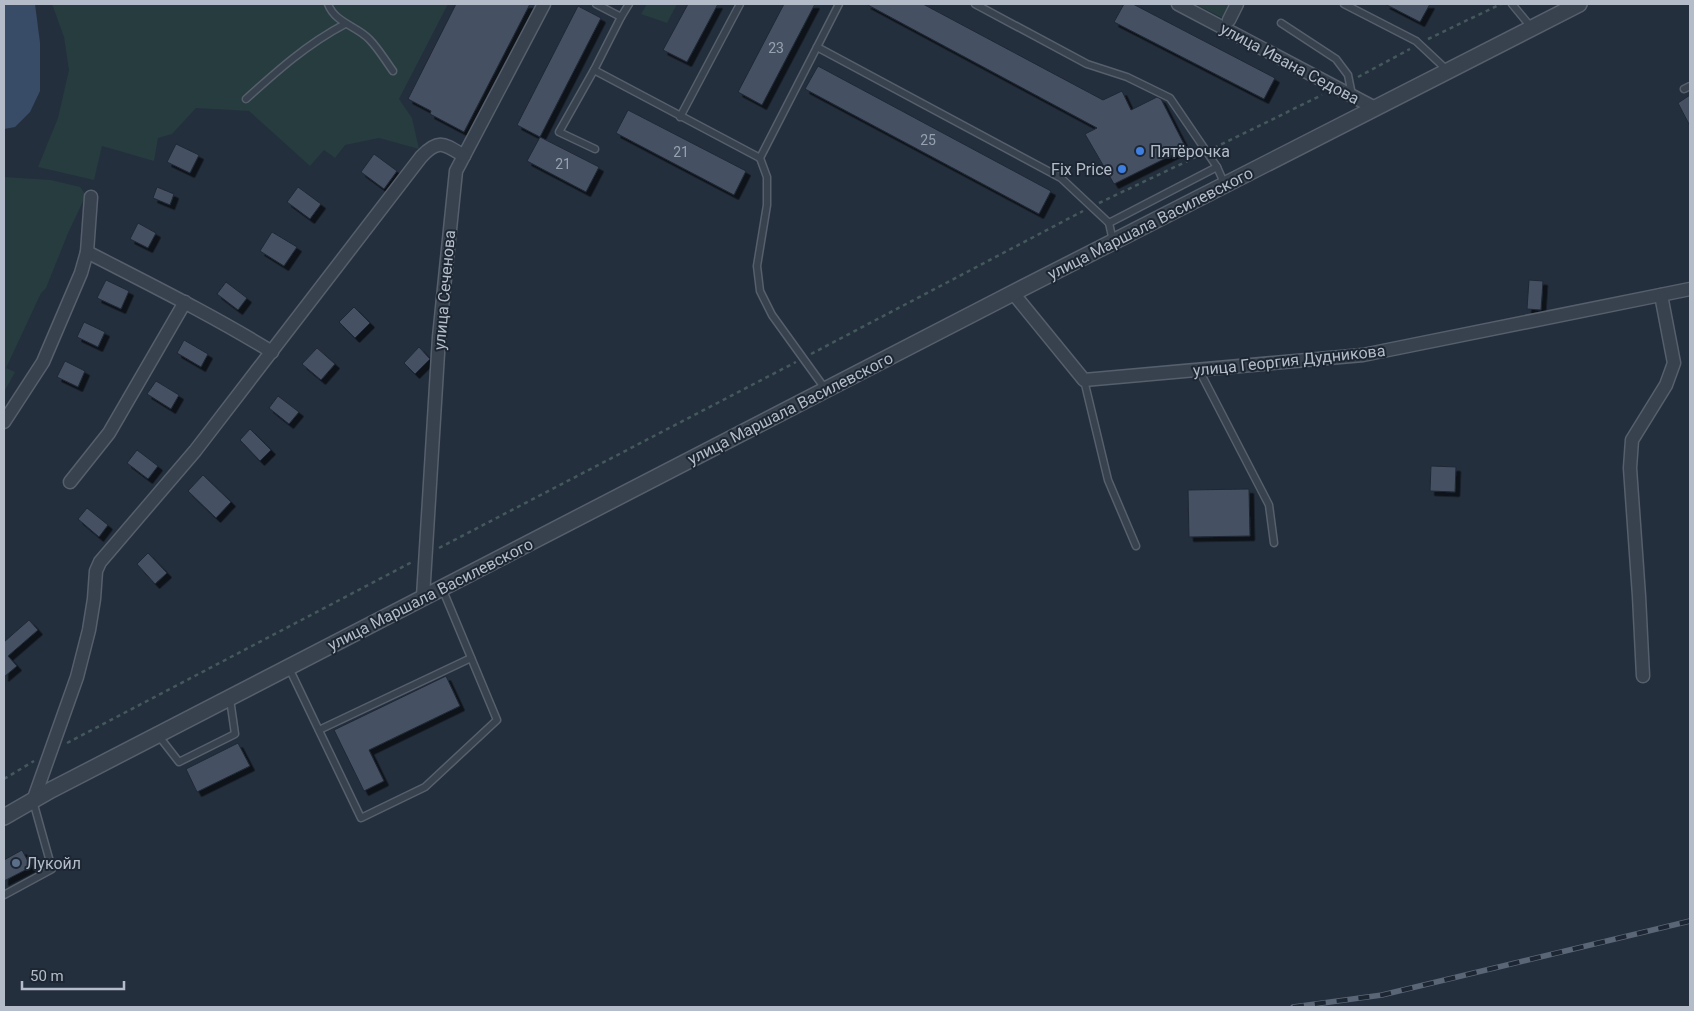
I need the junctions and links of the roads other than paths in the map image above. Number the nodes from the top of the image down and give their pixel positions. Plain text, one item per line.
1 (328, 4) edge
2 (544, 4) edge
3 (596, 4) edge
4 (629, 4) edge
5 (740, 4) edge
6 (839, 4) edge
7 (975, 4) edge
8 (1178, 4) edge
9 (1237, 4) edge
10 (1344, 4) edge
11 (1512, 4) edge
12 (1579, 4) edge
13 (621, 18) junction
14 (1229, 20) dead end
15 (1282, 23) dead end
16 (345, 24) junction
17 (1532, 28) junction
18 (817, 47) junction
19 (594, 70) junction
20 (393, 71) dead end
21 (1448, 71) junction
22 (1352, 97) junction
23 (246, 99) dead end
24 (1375, 108) junction
25 (680, 117) junction
26 (595, 149) dead end
27 (464, 156) junction
28 (760, 158) junction
29 (1217, 167) junction
30 (1226, 185) junction
31 (91, 197) dead end
32 (1109, 223) junction
33 (1113, 242) junction
34 (87, 252) junction
35 (1690, 289) edge
36 (1013, 293) junction
37 (1661, 295) junction
38 (185, 302) junction
39 (272, 352) junction
40 (1199, 370) junction
41 (1084, 380) junction
42 (826, 390) junction
43 (4, 422) edge
44 (70, 482) dead end
45 (1274, 543) dead end
46 (1136, 546) dead end
47 (442, 588) junction
48 (423, 597) junction
49 (471, 658) junction
50 (289, 667) junction
51 (1643, 676) dead end
52 (230, 698) junction
53 (319, 730) junction
54 (158, 735) junction
55 (33, 801) junction
56 (4, 817) edge
57 (4, 895) edge

1 - 16 lane
2 - 27 street, улица Сеченова
3 - 13 lane
4 - 13 lane
5 - 25 lane
6 - 18 lane
7 - 29 lane
8 - 22 street, улица Ивана Седова
9 - 14 street
10 - 21 lane
11 - 17 lane
12 - 17 street, улица Маршала Василевского
13 - 19 lane
15 - 22 lane
16 - 20 lane
16 - 23 lane
17 - 21 street, улица Маршала Василевского
18 - 28 lane
18 - 32 lane
19 - 25 lane
19 - 26 lane
21 - 24 street, улица Маршала Василевского
22 - 24 street, улица Ивана Седова
24 - 30 street, улица Маршала Василевского
25 - 28 lane
27 - 39 street
27 - 48 street, улица Сеченова
28 - 42 lane
29 - 30 lane
29 - 32 lane
30 - 33 street, улица Маршала Василевского
31 - 34 street
32 - 33 lane
33 - 36 street, улица Маршала Василевского
34 - 38 street
34 - 43 street
35 - 37 street, улица Георгия Дудникова
36 - 41 street
36 - 42 street, улица Маршала Василевского
37 - 40 street, улица Георгия Дудникова
37 - 51 street
38 - 39 street
38 - 44 street
39 - 55 street
40 - 41 street, улица Георгия Дудникова
40 - 45 lane
41 - 46 lane
42 - 47 street, улица Маршала Василевского
47 - 48 street, улица Маршала Василевского
47 - 49 lane
48 - 50 street, улица Маршала Василевского
49 - 53 lane
49 - 53 lane
50 - 52 street, улица Маршала Василевского
50 - 53 lane
52 - 54 street, улица Маршала Василевского
52 - 54 lane
54 - 55 street, улица Маршала Василевского
55 - 56 street, улица Маршала Василевского
55 - 57 lane

